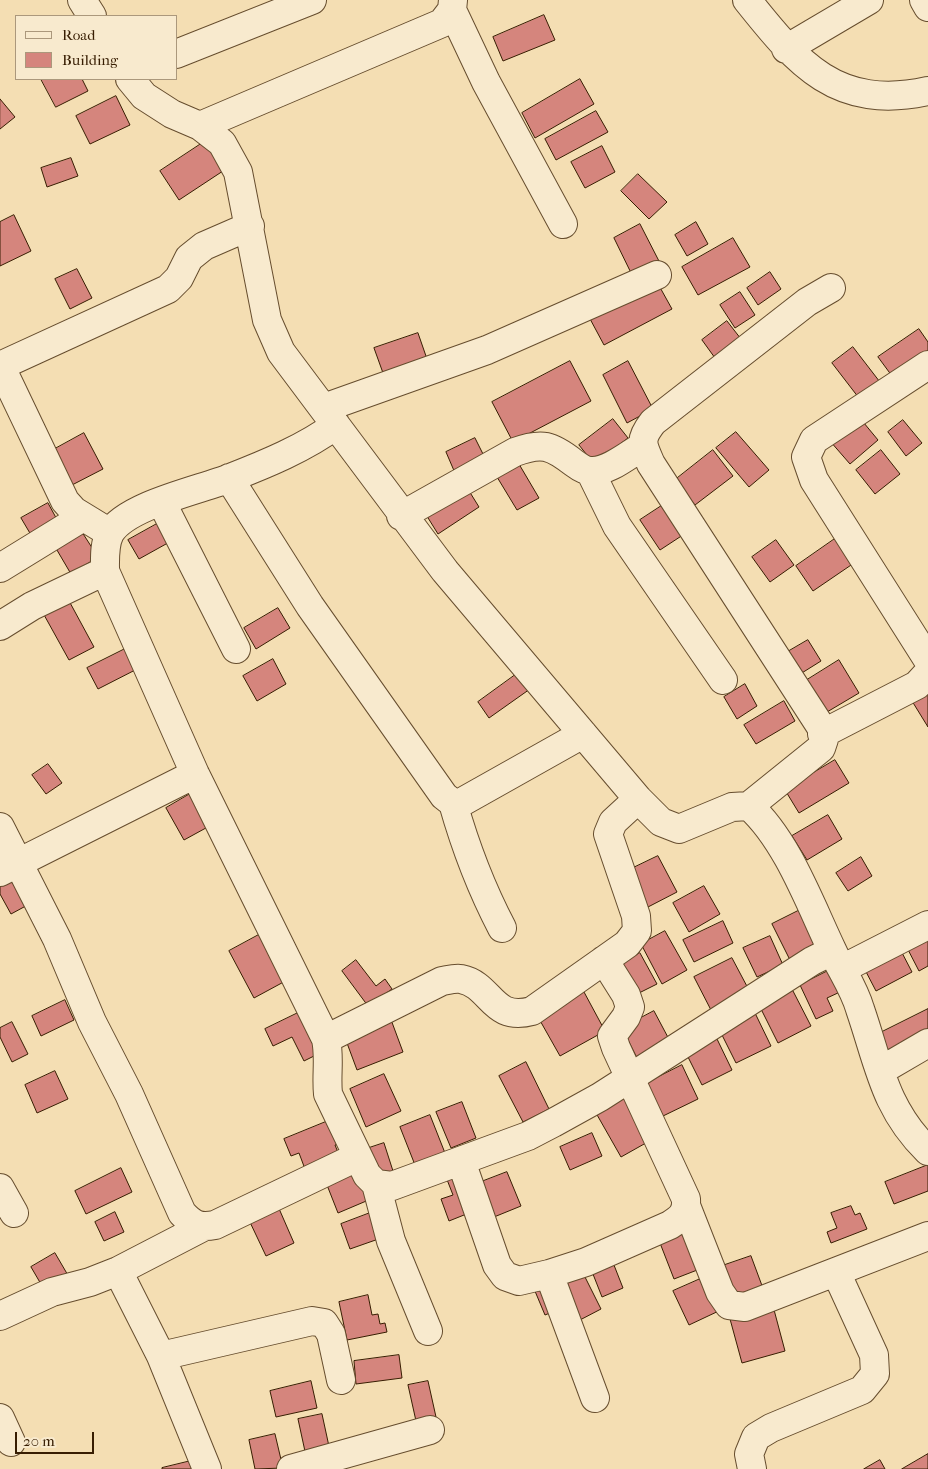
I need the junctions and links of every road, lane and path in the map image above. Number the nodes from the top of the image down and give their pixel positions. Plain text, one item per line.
1 (82, 0) edge
2 (312, 0) edge
3 (747, 0) edge
4 (870, 0) edge
5 (924, 0) edge
6 (452, 5) edge
7 (928, 7) edge
8 (91, 15) edge
9 (786, 49) junction
10 (178, 53) edge
11 (131, 80) edge
12 (928, 91) edge
13 (200, 126) junction
14 (563, 224) dead end
15 (250, 226) junction
16 (657, 275) dead end
17 (831, 288) dead end
18 (928, 365) edge
19 (0, 366) edge
20 (330, 417) junction
21 (643, 446) junction
22 (590, 471) junction
23 (230, 478) junction
24 (161, 501) junction
25 (401, 516) junction
26 (83, 517) junction
27 (110, 533) junction
28 (0, 568) edge
29 (105, 571) junction
30 (0, 626) edge
31 (236, 649) dead end
32 (928, 660) edge
33 (928, 673) edge
34 (723, 680) dead end
35 (583, 734) junction
36 (822, 734) junction
37 (196, 774) junction
38 (638, 799) junction
39 (453, 803) junction
40 (749, 806) junction
41 (0, 828) edge
42 (10, 868) edge
43 (928, 925) edge
44 (502, 928) dead end
45 (604, 960) junction
46 (837, 960) junction
47 (326, 1039) junction
48 (928, 1043) edge
49 (880, 1071) junction
50 (630, 1078) junction
51 (928, 1151) edge
52 (357, 1157) junction
53 (461, 1161) junction
54 (376, 1184) junction
55 (0, 1188) edge
56 (687, 1208) junction
57 (14, 1214) dead end
58 (201, 1228) junction
59 (928, 1236) edge
60 (118, 1271) junction
61 (836, 1272) junction
62 (549, 1274) junction
63 (0, 1316) edge
64 (428, 1331) dead end
65 (161, 1356) junction
66 (341, 1380) dead end
67 (594, 1398) dead end
68 (430, 1430) dead end
69 (207, 1469) edge
70 (290, 1469) edge
71 (752, 1469) edge

1 - 8 street
2 - 10 street
3 - 9 street
4 - 9 street
5 - 7 street
6 - 13 street
6 - 14 street
9 - 12 street
11 - 13 street
13 - 15 street
15 - 19 street
15 - 20 street
16 - 20 street
17 - 21 street
18 - 32 street
19 - 26 street
20 - 23 street
20 - 25 street
21 - 22 street
21 - 36 street
22 - 25 street
22 - 34 street
23 - 24 street
23 - 39 street
24 - 27 street
24 - 31 street
25 - 35 street
26 - 27 street
26 - 28 street
27 - 29 street
29 - 30 street
29 - 37 street
33 - 36 street
35 - 38 street
35 - 39 street
36 - 40 street
37 - 42 street
37 - 47 street
38 - 40 street
38 - 45 street
39 - 44 street
40 - 46 street
41 - 42 street
42 - 58 street
43 - 46 street
45 - 47 street
45 - 50 street
46 - 49 street
46 - 50 street
47 - 52 street
48 - 49 street
49 - 51 street
50 - 53 street
50 - 56 street
52 - 54 street
52 - 58 street
53 - 54 street
53 - 62 street
54 - 64 street
55 - 57 street
56 - 61 street
56 - 62 street
58 - 60 street
59 - 61 street
60 - 63 street
60 - 65 street
61 - 71 street
62 - 67 street
65 - 66 street
65 - 69 street
68 - 70 street

